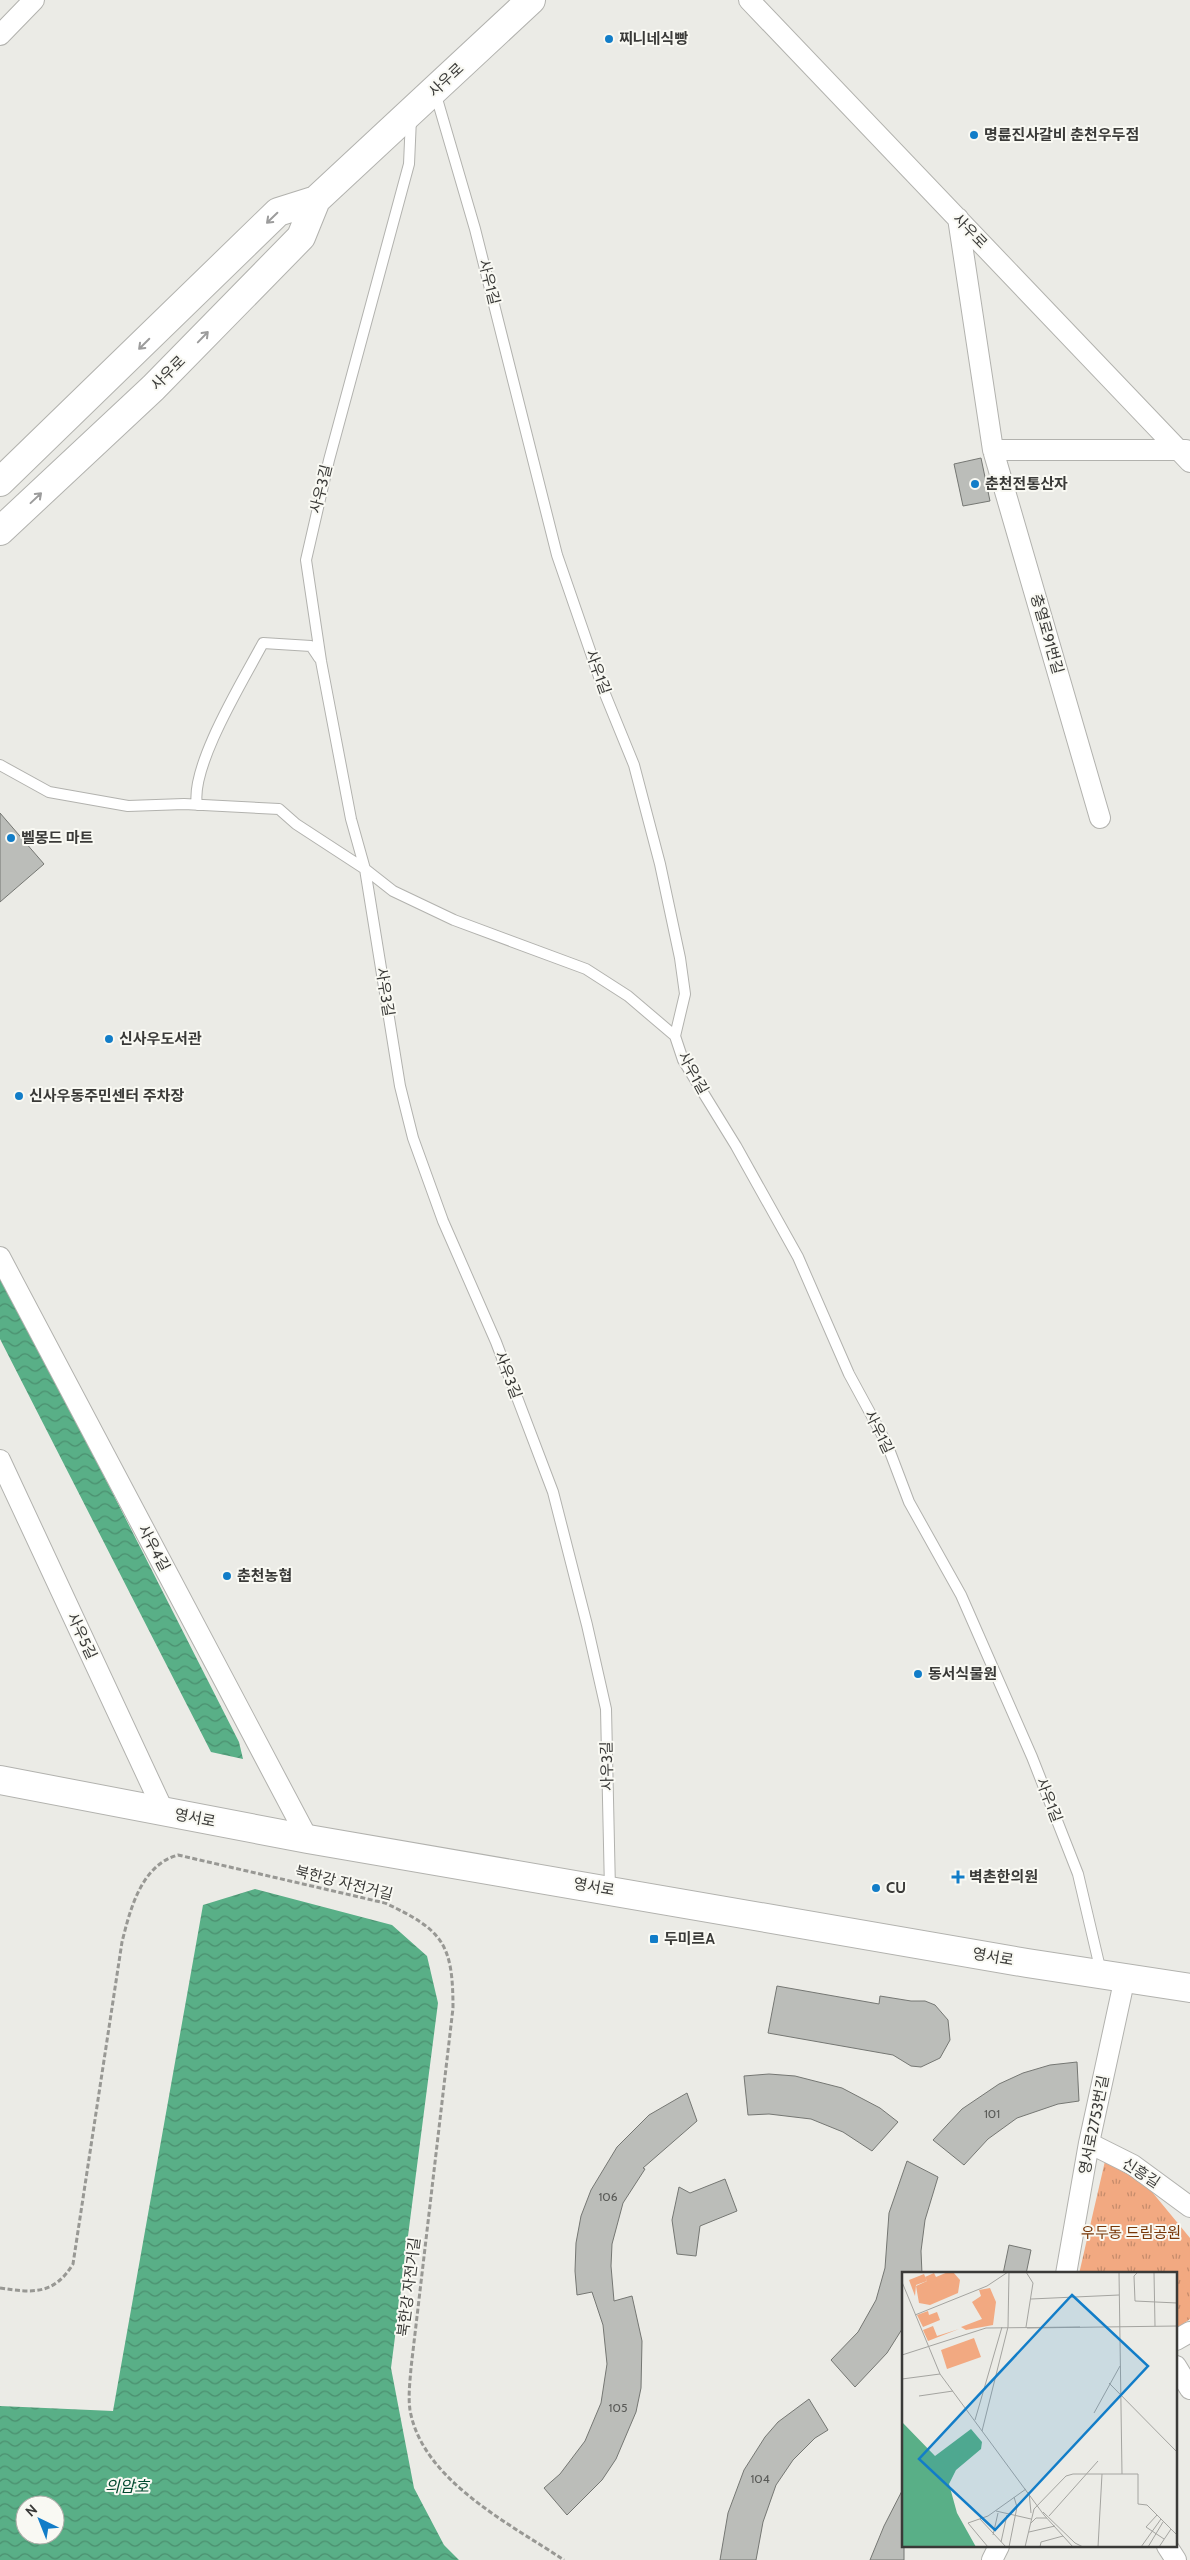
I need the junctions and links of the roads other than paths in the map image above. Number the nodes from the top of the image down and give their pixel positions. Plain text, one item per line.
1 (34, 0) edge
2 (531, 0) edge
3 (749, 0) edge
4 (0, 34) edge
5 (434, 91) junction
6 (411, 112) junction
7 (316, 200) junction
8 (958, 218) junction
9 (993, 450) junction
10 (1186, 454) edge
11 (0, 482) edge
12 (0, 531) edge
13 (321, 661) junction
14 (0, 765) edge
15 (198, 804) junction
16 (1100, 818) dead end
17 (365, 869) junction
18 (675, 1036) junction
19 (0, 1257) edge
20 (0, 1460) edge
21 (0, 1780) edge
22 (164, 1812) junction
23 (308, 1839) junction
24 (610, 1890) junction
25 (1113, 1976) junction
26 (1183, 1991) edge
27 (1089, 2143) junction
28 (1190, 2207) edge
29 (1066, 2272) edge
30 (1190, 2332) edge
31 (1178, 2339) edge
32 (1178, 2369) edge
33 (1190, 2389) edge
34 (998, 2548) edge
35 (1168, 2548) edge
36 (992, 2560) edge
37 (1176, 2560) edge

1 - 4 street
2 - 5 street, 사우로
3 - 8 street, 사우로
5 - 6 street, 사우로
5 - 18 lane, 사우1길
6 - 7 street, 사우로
6 - 13 lane, 사우3길
7 -> 11 street, 사우로
12 -> 7 street, 사우로
8 - 9 street, 충열로91번길
8 - 10 street, 사우로
9 - 10 street
9 - 16 street, 충열로91번길
13 - 15 lane
13 - 17 lane, 사우3길
14 - 15 lane
15 - 17 lane
17 - 18 lane
17 - 24 lane, 사우3길
18 - 25 lane, 사우1길
19 - 23 street, 사우4길
20 - 22 street, 사우5길
21 - 22 street, 영서로
22 - 23 street, 영서로
23 - 24 street, 영서로
24 - 25 street, 영서로
25 - 26 street, 영서로
25 - 27 street, 영서로2753번길
27 - 28 street, 신흥길
27 - 29 street, 영서로2753번길
30 - 31 street
32 - 33 street
34 - 36 street
35 - 37 street

